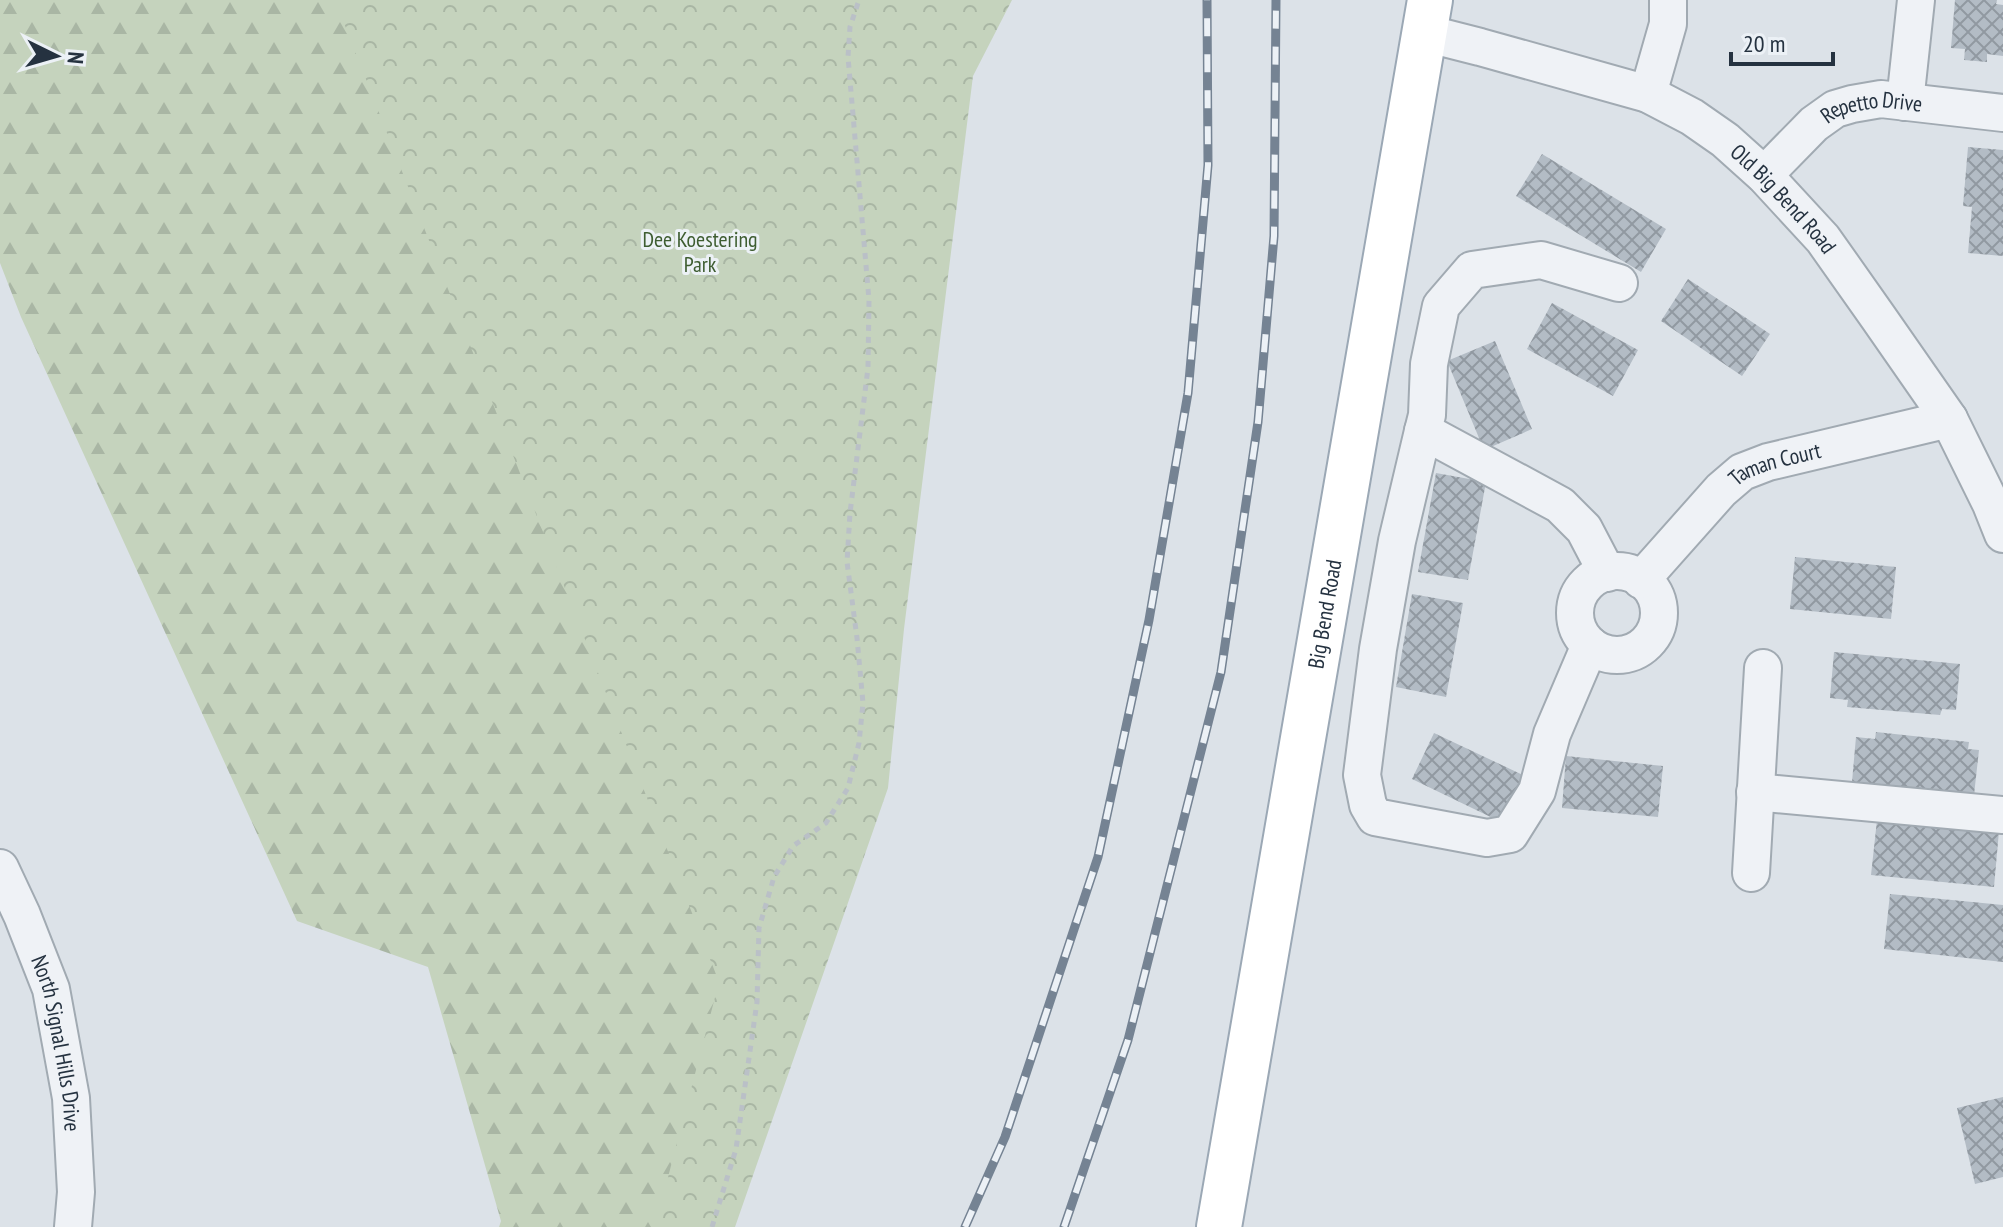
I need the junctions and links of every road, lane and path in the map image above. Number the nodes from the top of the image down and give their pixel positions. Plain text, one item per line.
1 (859, 0) edge
2 (1668, 0) edge
3 (1916, 0) edge
4 (1428, 17) edge
5 (1648, 94) junction
6 (1905, 102) junction
7 (2003, 113) edge
8 (1764, 175) junction
9 (1619, 283) dead end
10 (1949, 419) junction
11 (1423, 431) junction
12 (2003, 534) edge
13 (1624, 576) junction
14 (1590, 645) junction
15 (1763, 668) dead end
16 (1755, 792) junction
17 (2003, 815) edge
18 (0, 868) edge
19 (1751, 873) dead end
20 (73, 1227) edge
21 (712, 1227) edge
22 (1219, 1227) edge

1 - 21 path
2 - 5 street
3 - 6 street
4 - 5 street, Old Big Bend Road
4 - 22 main road, Big Bend Road
5 - 8 street, Old Big Bend Road
6 - 7 street, Repetto Drive
6 - 8 street, Repetto Drive
8 - 10 street, Old Big Bend Road
9 - 11 street
10 - 12 street, Old Big Bend Road
10 - 13 street, Taman Court
11 - 13 street
11 - 14 street
13 - 14 street, Taman Court
13 - 14 street
15 - 16 street
16 - 17 street
16 - 19 street
18 - 20 street, North Signal Hills Drive

